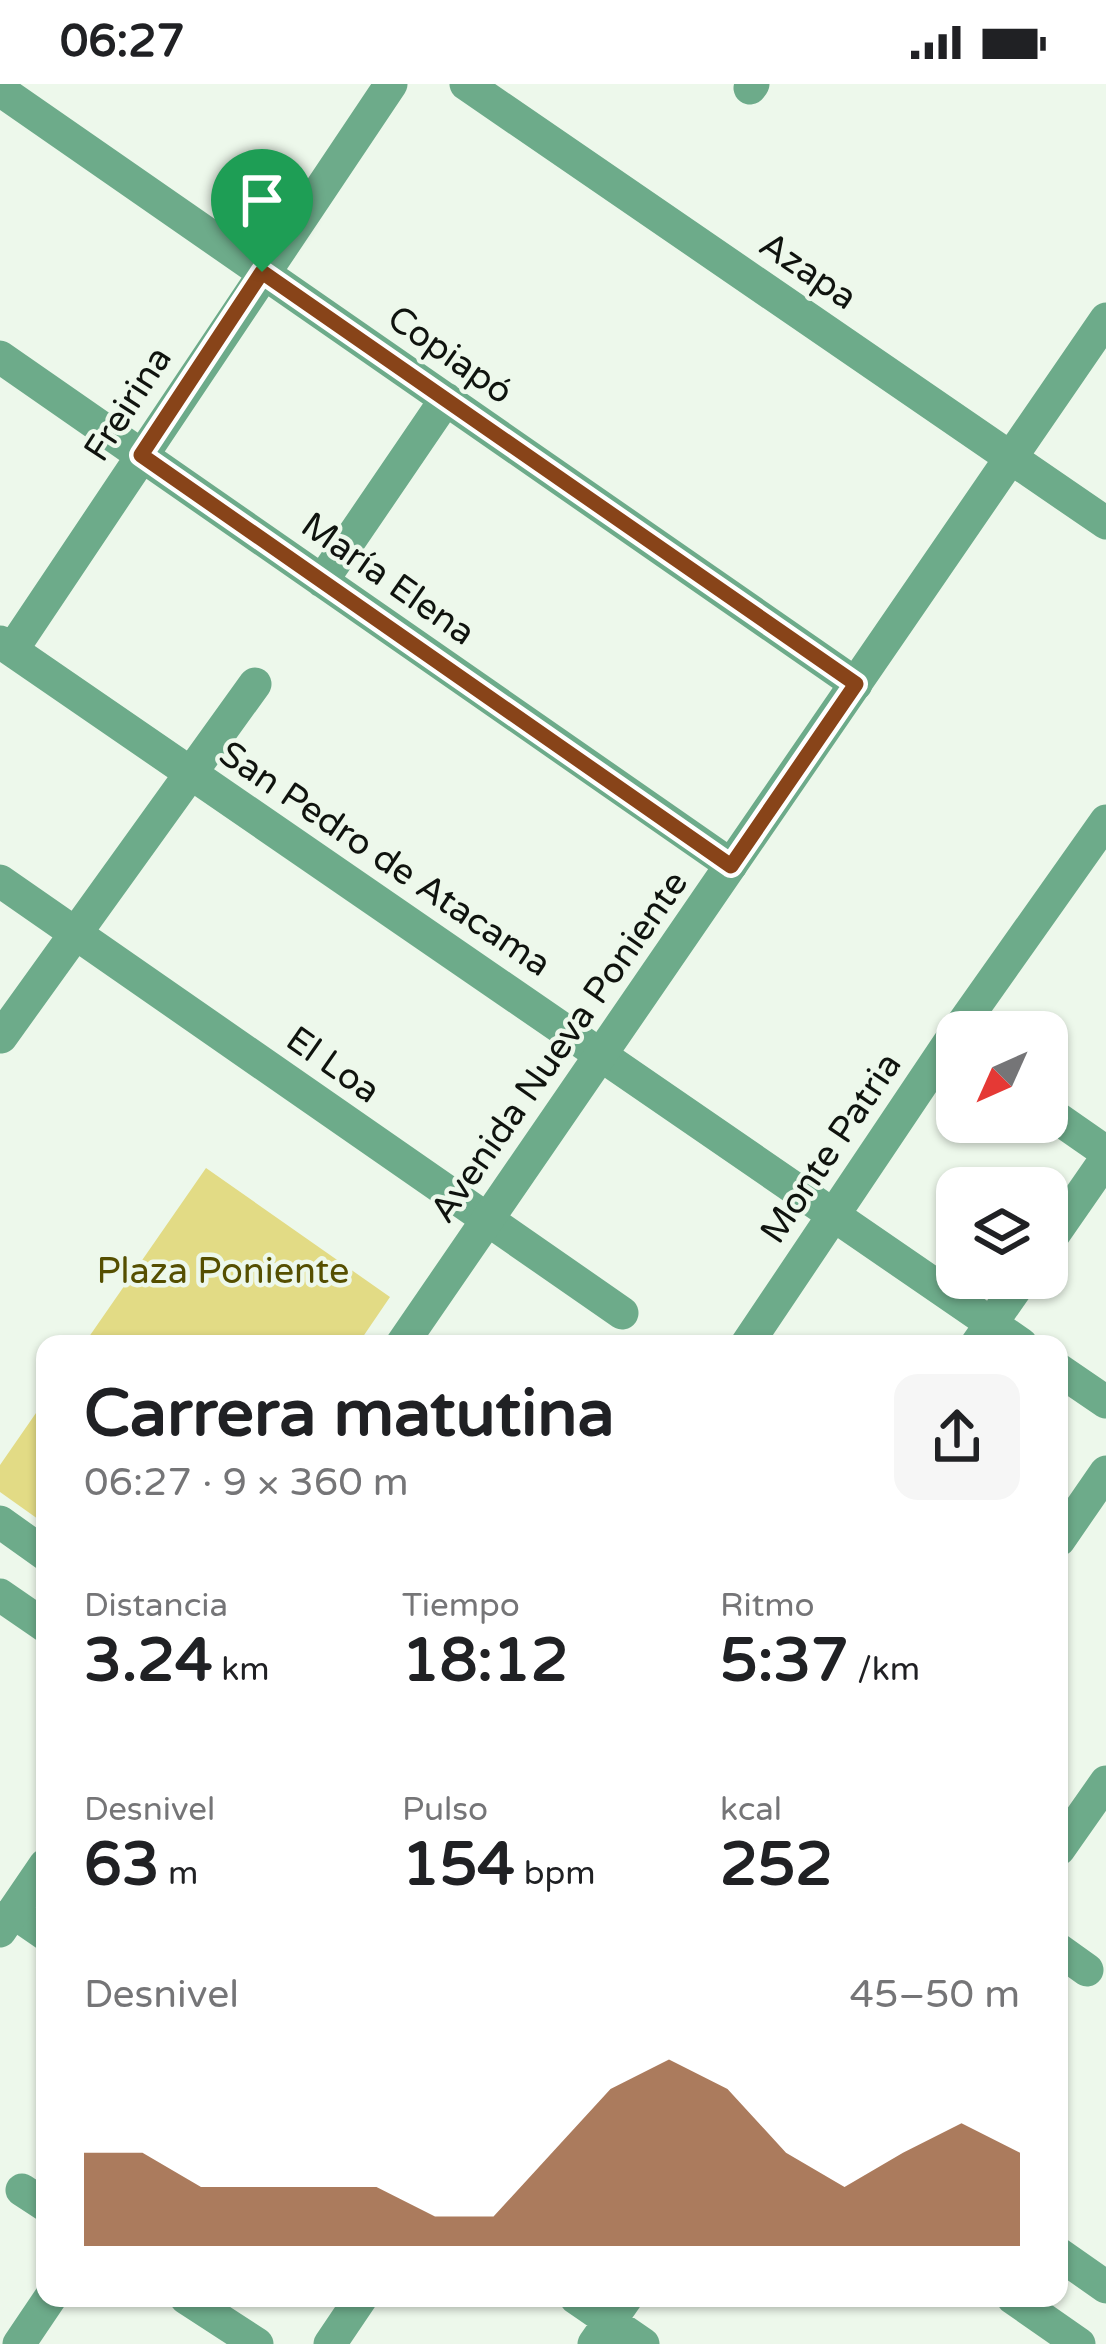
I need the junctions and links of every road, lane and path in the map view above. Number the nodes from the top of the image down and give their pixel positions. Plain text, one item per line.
1 (391, 84) edge
2 (466, 84) edge
3 (0, 90) edge
4 (262, 272) junction
5 (1106, 319) edge
6 (0, 357) edge
7 (446, 399) junction
8 (141, 455) junction
9 (1011, 458) junction
10 (1106, 523) edge
11 (322, 581) junction
12 (6, 646) edge
13 (255, 684) dead end
14 (856, 684) junction
15 (190, 773) junction
16 (1106, 821) edge
17 (731, 866) junction
18 (0, 881) edge
19 (75, 933) junction
20 (977, 1011) edge
21 (1, 1037) edge
22 (601, 1055) junction
23 (936, 1070) edge
24 (1068, 1127) edge
25 (1106, 1155) edge
26 (1068, 1212) edge
27 (832, 1214) junction
28 (488, 1219) junction
29 (1008, 1299) edge
30 (622, 1312) dead end
31 (984, 1334) edge
32 (408, 1335) edge
33 (753, 1335) edge
34 (1068, 1376) edge
35 (1106, 1402) edge
36 (1106, 1472) edge
37 (0, 1522) edge
38 (1068, 1527) edge
39 (36, 1548) edge
40 (0, 1595) edge
41 (36, 1620) edge
42 (1106, 1782) edge
43 (1068, 1837) edge
44 (36, 1878) edge
45 (6, 1922) edge
46 (36, 1931) edge
47 (1068, 2260) edge
48 (1106, 2287) edge
49 (44, 2307) edge
50 (200, 2307) edge
51 (355, 2307) edge
52 (1025, 2307) edge
53 (610, 2321) edge
54 (19, 2344) edge
55 (257, 2344) edge
56 (330, 2344) edge
57 (643, 2344) edge
58 (1079, 2344) edge

1 - 4 street, Freirina
2 - 9 street, Azapa
3 - 4 street, Copiapó
4 - 7 street, Copiapó
4 - 8 street, Freirina
5 - 9 street, Avenida Nueva Poniente
6 - 8 street, María Elena
7 - 11 street
7 - 14 street, Copiapó
8 - 11 street, María Elena
8 - 12 street, Freirina
9 - 10 street, Azapa
9 - 14 street, Avenida Nueva Poniente
11 - 17 street, María Elena
12 - 15 street, San Pedro de Atacama
13 - 15 street
14 - 17 street, Avenida Nueva Poniente
15 - 19 street
15 - 22 street, San Pedro de Atacama
16 - 20 street, Monte Patria
17 - 22 street, Avenida Nueva Poniente
18 - 19 street, El Loa
19 - 21 street
19 - 28 street, El Loa
22 - 27 street, San Pedro de Atacama
22 - 28 street, Avenida Nueva Poniente
23 - 27 street, Monte Patria
24 - 25 street
25 - 26 street
27 - 31 street, San Pedro de Atacama
27 - 33 street, Monte Patria
28 - 30 street, El Loa
28 - 32 street, Avenida Nueva Poniente
29 - 31 street
34 - 35 street
36 - 38 street
37 - 39 street
40 - 41 street
42 - 43 street
44 - 45 street
45 - 46 street
47 - 48 street
49 - 54 street
50 - 55 street
51 - 56 street
52 - 58 street
53 - 57 street

